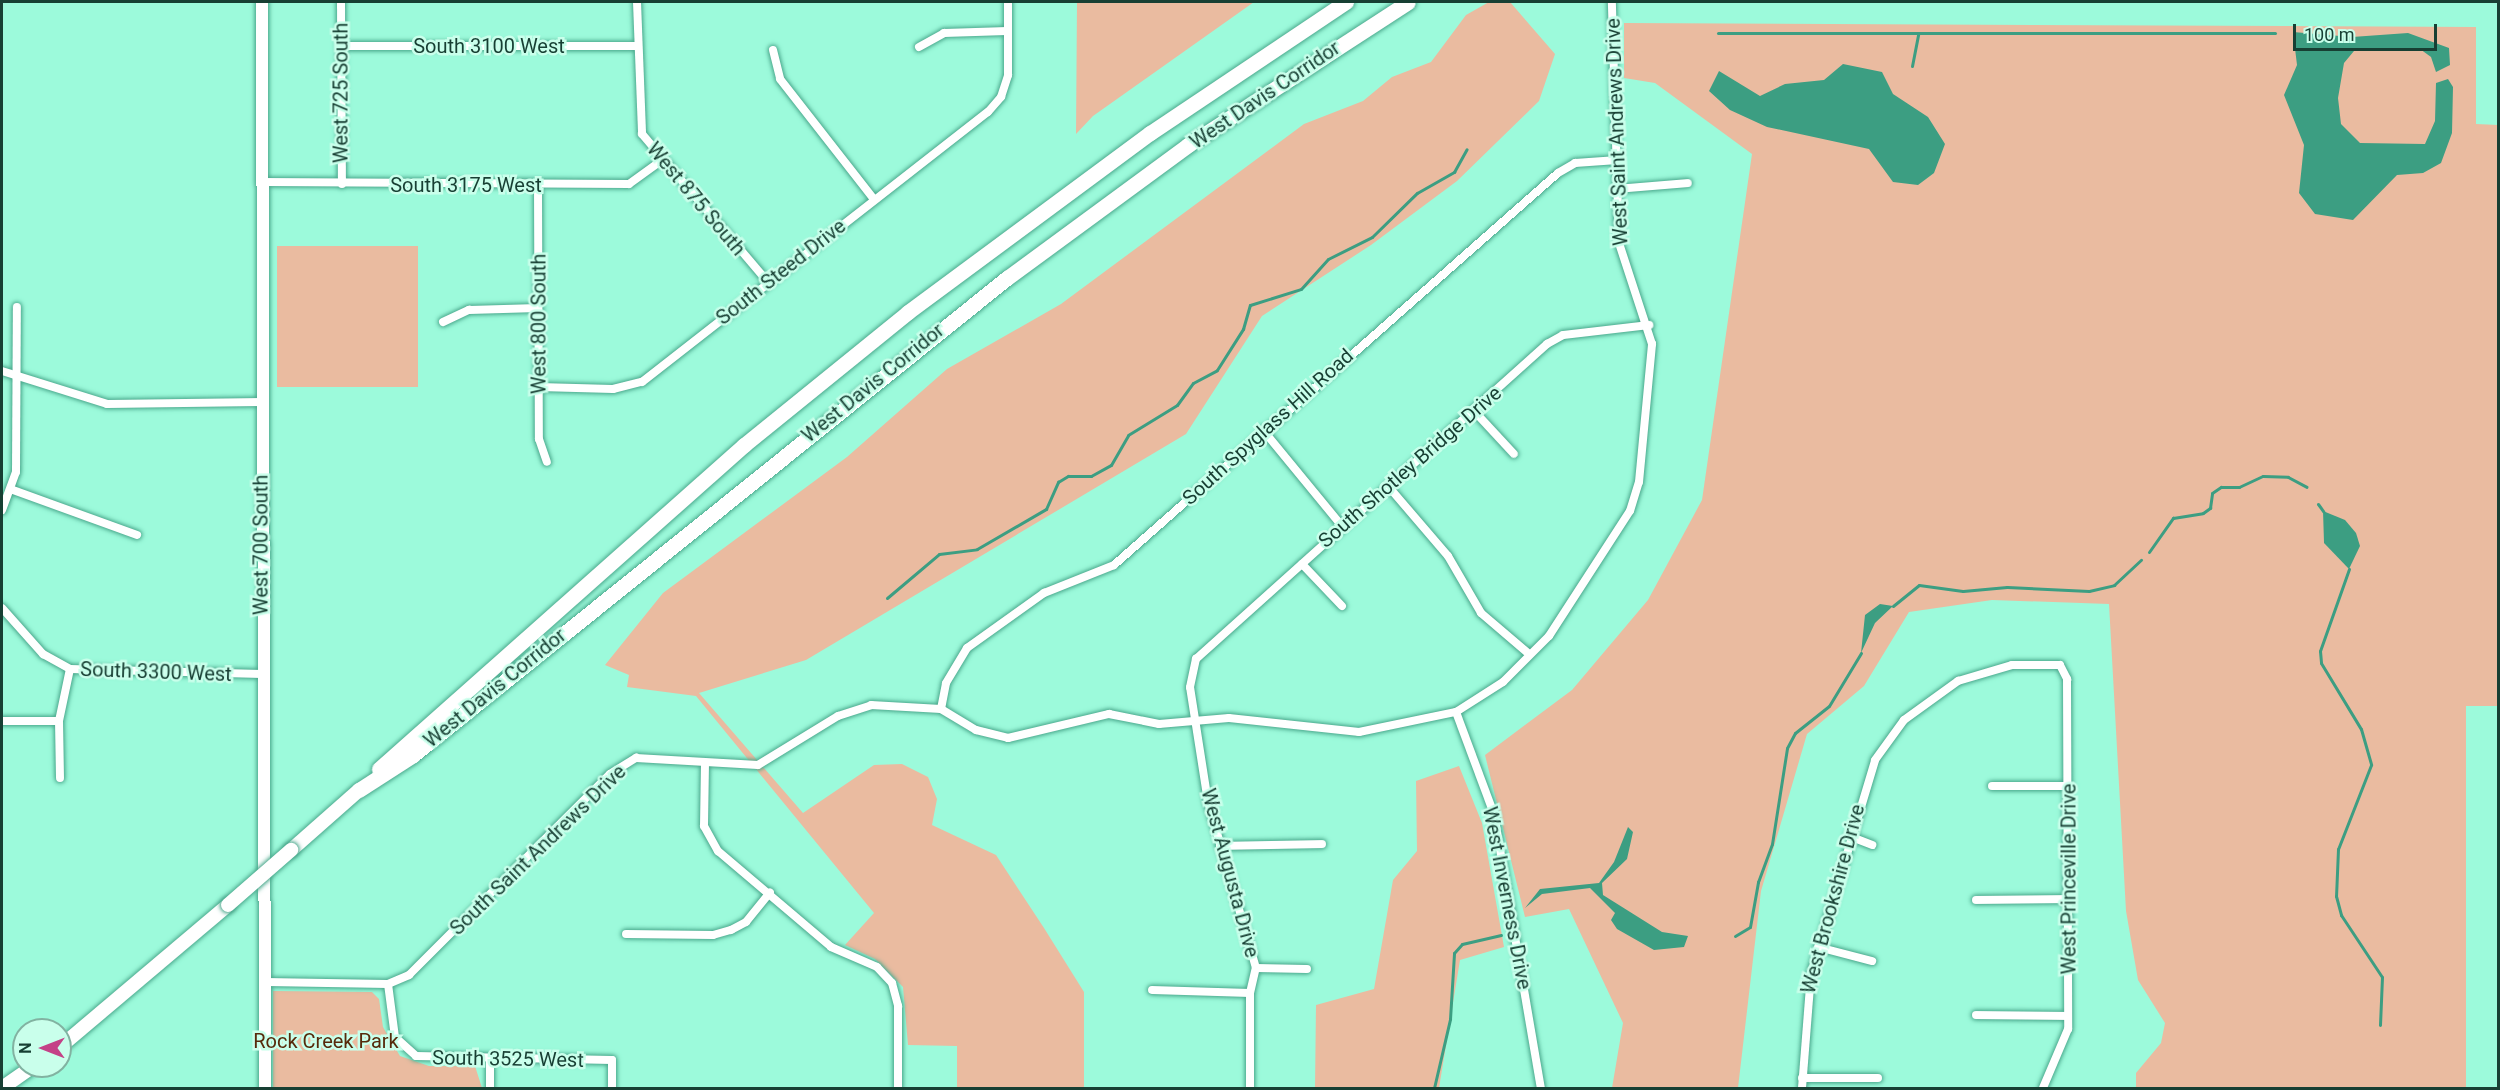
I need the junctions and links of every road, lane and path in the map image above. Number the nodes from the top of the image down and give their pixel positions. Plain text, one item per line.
1 (262, 2) edge
2 (341, 2) edge
3 (637, 2) edge
4 (1008, 2) edge
5 (1346, 2) edge
6 (1408, 2) edge
7 (1612, 2) edge
8 (1007, 31) junction
9 (341, 46) junction
10 (636, 46) junction
11 (919, 47) dead end
12 (773, 50) dead end
13 (662, 160) junction
14 (1614, 160) junction
15 (262, 182) junction
16 (1688, 183) dead end
17 (342, 184) junction
18 (538, 185) junction
19 (1617, 189) junction
20 (873, 198) junction
21 (768, 282) junction
22 (17, 307) dead end
23 (538, 308) junction
24 (443, 322) dead end
25 (1649, 325) junction
26 (2, 371) edge
27 (17, 372) junction
28 (539, 387) junction
29 (262, 402) junction
30 (1475, 412) junction
31 (1263, 430) junction
32 (1514, 454) dead end
33 (547, 462) dead end
34 (1388, 486) junction
35 (13, 490) junction
36 (2, 510) edge
37 (1341, 525) junction
38 (137, 535) dead end
39 (1302, 564) junction
40 (1342, 606) dead end
41 (2, 608) edge
42 (1529, 654) junction
43 (1196, 659) joint
44 (2060, 665) joint
45 (70, 669) junction
46 (262, 674) junction
47 (941, 709) junction
48 (1456, 712) junction
49 (1194, 720) junction
50 (2, 721) edge
51 (59, 721) junction
52 (705, 763) junction
53 (60, 778) dead end
54 (1992, 786) dead end
55 (2069, 786) junction
56 (359, 790) junction
57 (1849, 836) junction
58 (1322, 844) dead end
59 (1872, 845) dead end
60 (1220, 846) junction
61 (770, 891) junction
62 (2069, 899) junction
63 (1976, 900) dead end
64 (626, 934) dead end
65 (1818, 947) junction
66 (1872, 961) dead end
67 (1256, 968) junction
68 (1307, 969) dead end
69 (266, 982) junction
70 (388, 984) junction
71 (1152, 990) dead end
72 (1250, 993) junction
73 (1976, 1015) dead end
74 (2068, 1016) junction
75 (72, 1038) edge
76 (490, 1060) junction
77 (17, 1078) edge
78 (1802, 1078) junction
79 (1878, 1078) dead end
80 (2, 1089) edge
81 (265, 1089) edge
82 (490, 1089) edge
83 (612, 1089) edge
84 (898, 1089) edge
85 (1250, 1089) edge
86 (1541, 1089) edge
87 (1802, 1089) edge
88 (2043, 1089) edge

1 - 15 street, West 700 South
2 - 9 street, West 725 South
3 - 10 street, West 875 South
4 - 8 street
5 - 56 highway, West Davis Corridor
6 - 56 highway, West Davis Corridor
7 - 14 street, West Saint Andrews Drive
8 - 11 street
8 - 20 street, South Steed Drive
9 - 10 street, South 3100 West
9 - 17 street, West 725 South
10 - 13 street, West 875 South
12 - 20 street
13 - 18 street, South 3175 West
13 - 21 street, West 875 South
14 - 19 street, West Saint Andrews Drive
14 - 31 street, South Spyglass Hill Road
15 - 17 street, South 3175 West
15 - 29 street, West 700 South
16 - 19 street
17 - 18 street, South 3175 West
18 - 23 street, West 800 South
19 - 25 street, West Saint Andrews Drive
20 - 21 street, South Steed Drive
21 - 28 street, South Steed Drive
22 - 27 street
23 - 24 street
23 - 28 street, West 800 South
25 - 30 street, South Shotley Bridge Drive
25 - 42 street, West Saint Andrews Drive
26 - 27 street
27 - 29 street
27 - 35 street
28 - 33 street, West 800 South
29 - 46 street, West 700 South
30 - 32 street
30 - 34 street, South Shotley Bridge Drive
31 - 37 street
31 - 47 street, South Spyglass Hill Road
34 - 37 street, South Shotley Bridge Drive
34 - 42 street
35 - 36 street
35 - 38 street
37 - 39 street, South Shotley Bridge Drive
39 - 40 street
39 - 43 street, South Shotley Bridge Drive
41 - 45 street, South 3300 West
42 - 48 street, South Saint Andrews Drive
43 - 49 street, West Augusta Drive
44 - 55 street, West Princeville Drive
44 - 57 street, West Brookshire Drive
45 - 46 street, South 3300 West
45 - 51 street
46 - 69 street, West 700 South
47 - 49 street, South Saint Andrews Drive
47 - 52 street, South Saint Andrews Drive
48 - 49 street, South Saint Andrews Drive
48 - 86 street, West Inverness Drive
49 - 60 street, West Augusta Drive
50 - 51 street
51 - 53 street
52 - 61 street
52 - 70 street, South Saint Andrews Drive
54 - 55 street
55 - 62 street, West Princeville Drive
56 - 75 main road, West Davis Corridor, bridge
57 - 59 street
57 - 65 street, West Brookshire Drive
58 - 60 street
60 - 67 street, West Augusta Drive
61 - 64 street
61 - 84 street
62 - 63 street
62 - 74 street, West Princeville Drive
65 - 66 street
65 - 78 street, West Brookshire Drive
67 - 68 street
67 - 72 street, West Augusta Drive
69 - 70 street
69 - 81 street, West 700 South
70 - 76 street, South 3525 West
71 - 72 street
72 - 85 street, West Augusta Drive
73 - 74 street
74 - 88 street, West Princeville Drive
76 - 82 street
76 - 83 street, South 3525 West
77 - 80 main road
78 - 79 street
78 - 87 street, West Brookshire Drive

